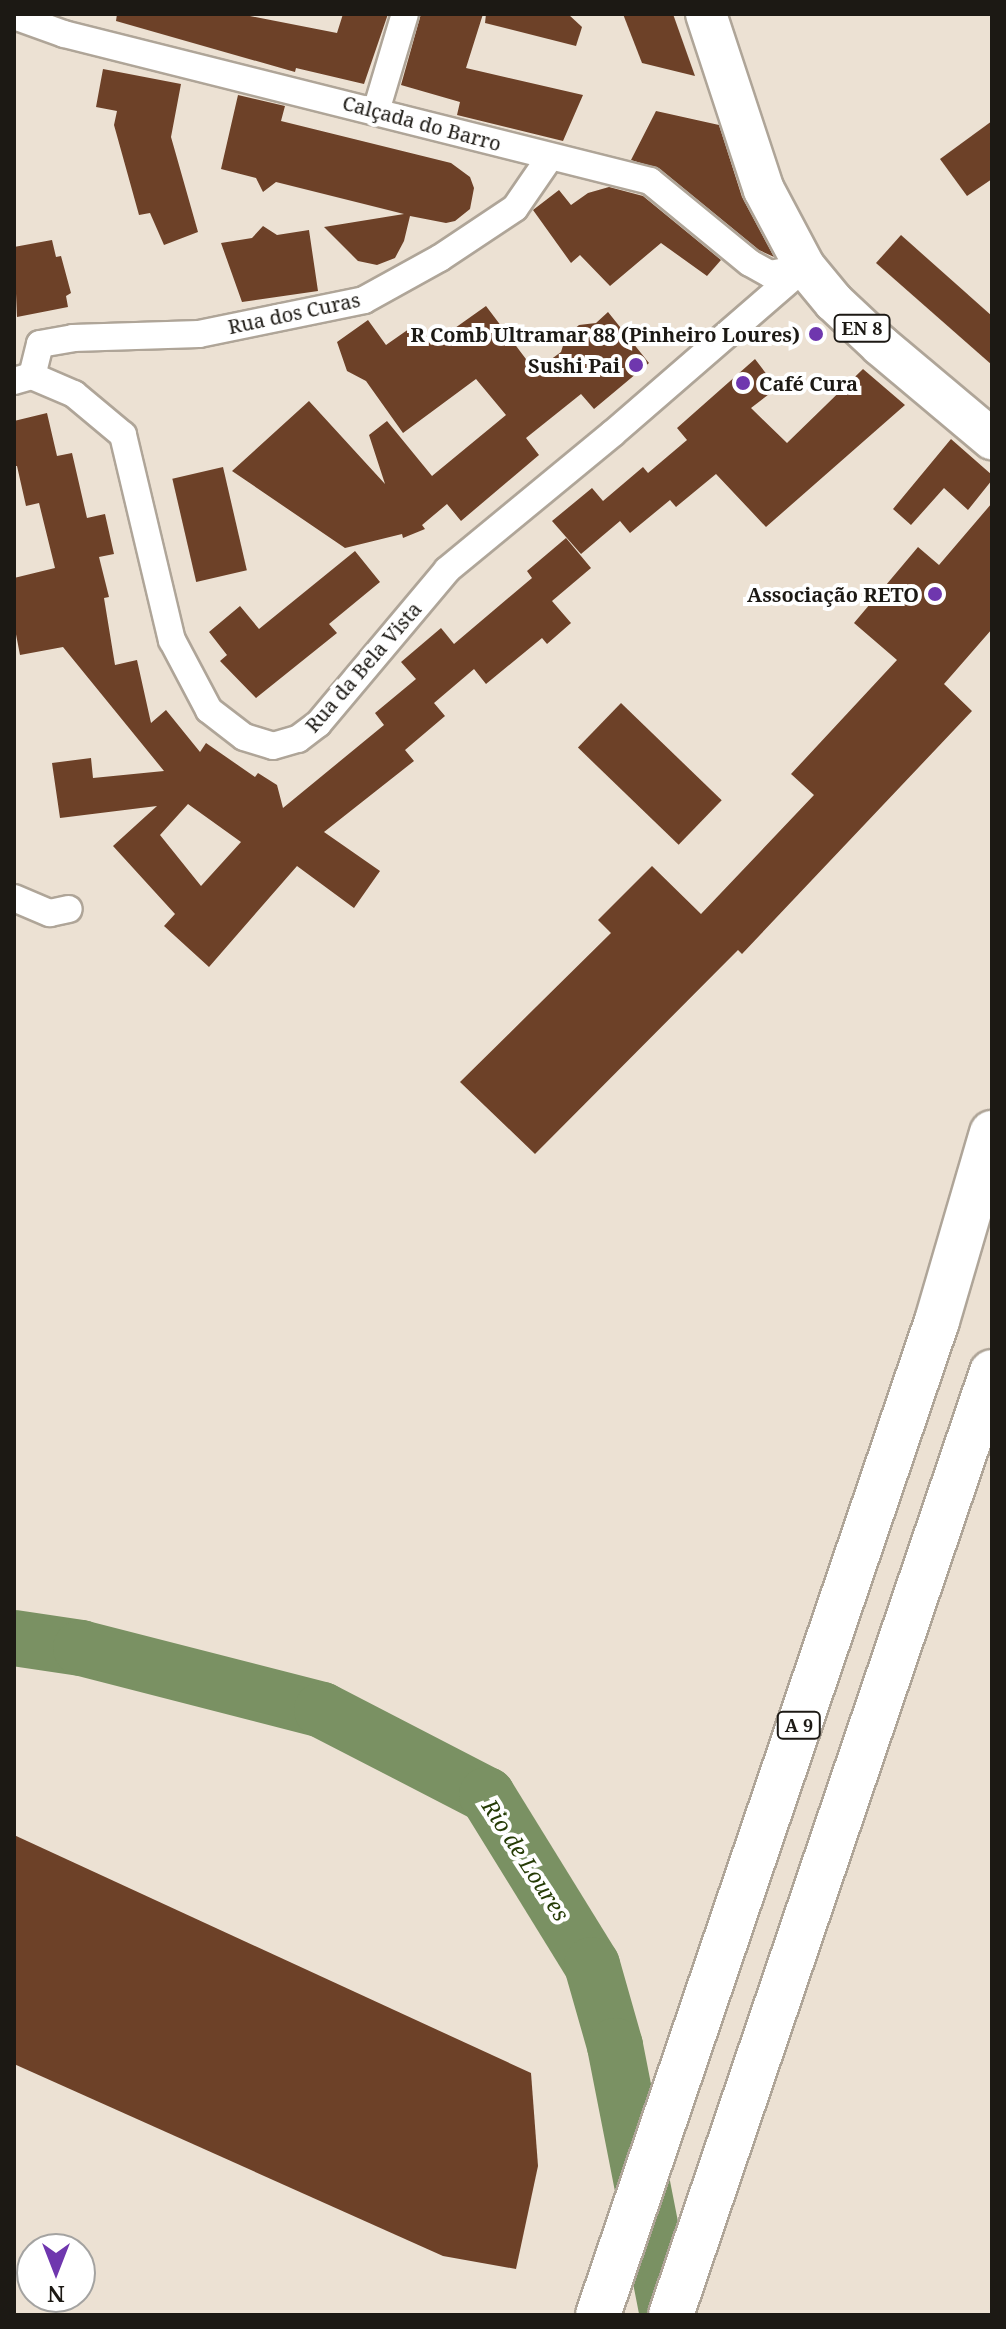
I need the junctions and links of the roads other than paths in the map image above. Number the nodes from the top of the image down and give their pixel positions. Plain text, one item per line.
1 (405, 14) edge
2 (706, 14) edge
3 (14, 16) edge
4 (376, 111) junction
5 (550, 157) junction
6 (805, 267) junction
7 (23, 379) edge
8 (992, 439) edge
9 (14, 898) edge
10 (69, 909) dead end
11 (992, 1133) edge
12 (992, 1372) edge
13 (598, 2315) edge
14 (671, 2315) edge

1 - 4 street
2 - 6 main road, EN 8
3 - 4 street, Calçada do Barro
4 - 5 street, Calçada do Barro
5 - 6 street, Calçada do Barro
5 - 7 street, Rua dos Curas
6 - 7 street, Rua da Bela Vista
6 - 8 main road, EN 8
9 - 10 street
11 - 13 highway, A 9
12 - 14 highway

